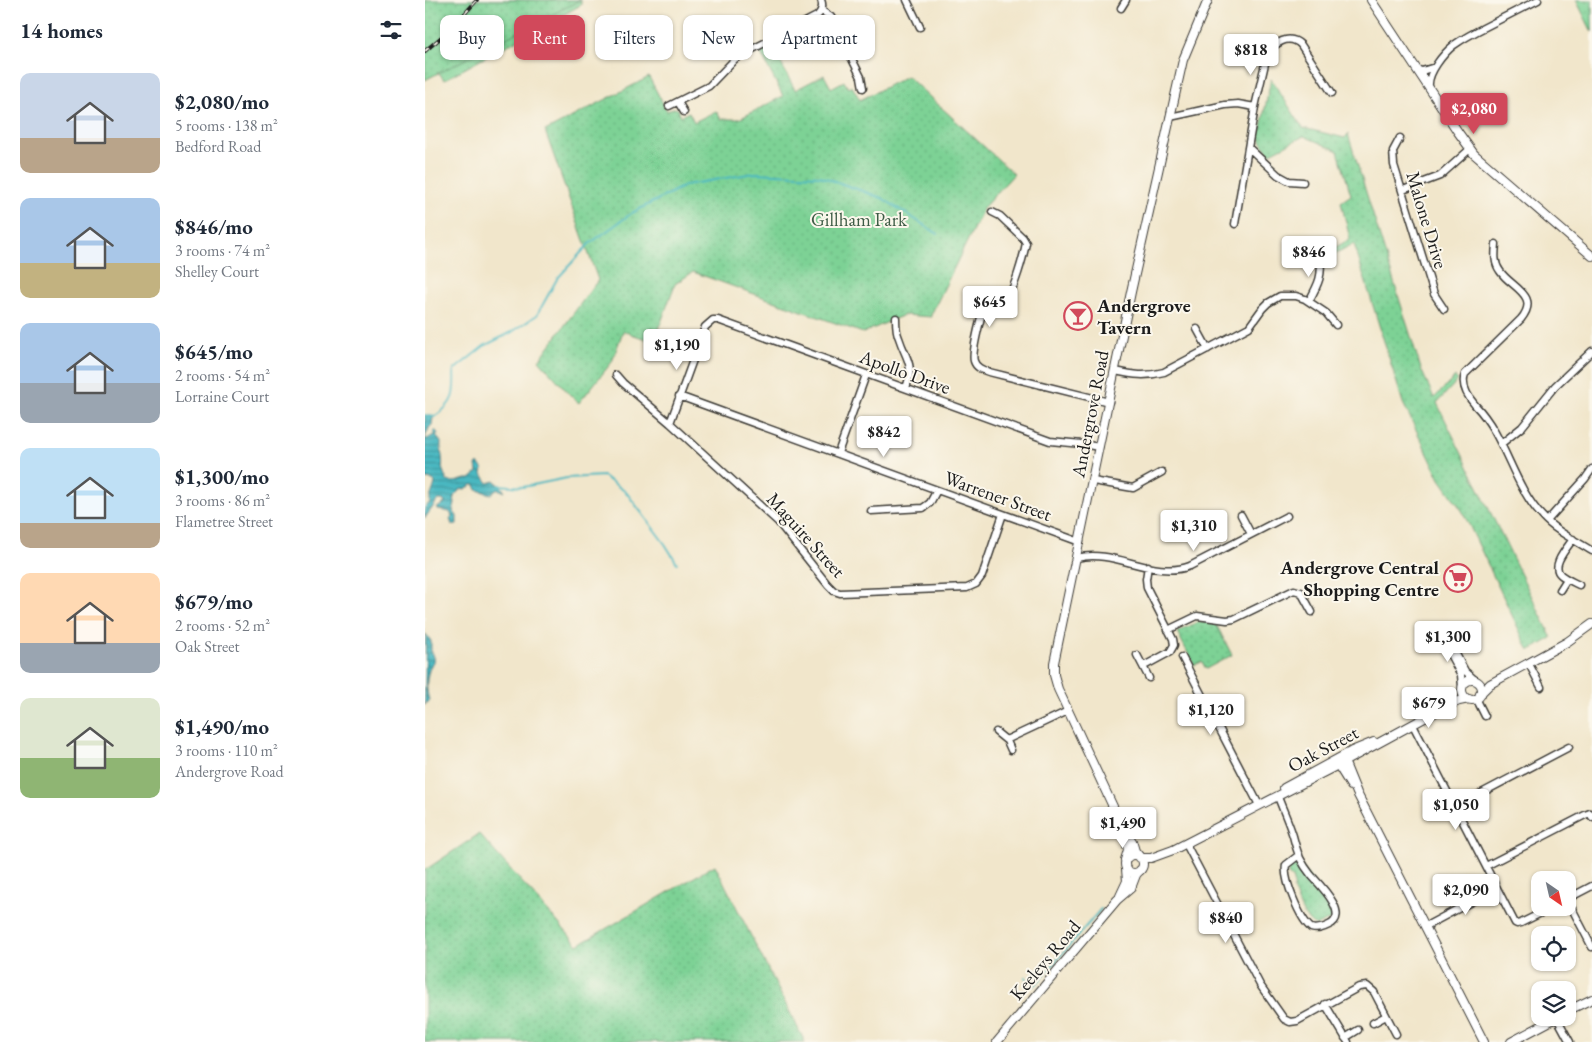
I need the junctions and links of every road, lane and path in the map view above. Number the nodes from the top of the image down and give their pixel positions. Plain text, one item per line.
1 (821, 0) edge
2 (907, 0) edge
3 (1126, 0) edge
4 (1208, 0) edge
5 (1371, 0) edge
6 (1538, 0) edge
7 (1121, 8) dead end
8 (822, 11) junction
9 (920, 27) dead end
10 (1435, 67) junction
11 (1417, 70) junction
12 (863, 88) dead end
13 (1430, 90) junction
14 (1332, 93) dead end
15 (679, 102) junction
16 (669, 106) dead end
17 (1255, 107) junction
18 (683, 112) dead end
19 (1170, 117) junction
20 (1400, 138) dead end
21 (1249, 148) junction
22 (1470, 149) junction
23 (1303, 182) dead end
24 (1403, 190) junction
25 (992, 212) dead end
26 (1235, 224) dead end
27 (1496, 244) dead end
28 (1319, 255) dead end
29 (1592, 256) edge
30 (1309, 301) junction
31 (1444, 310) dead end
32 (708, 314) dead end
33 (896, 318) dead end
34 (712, 321) junction
35 (1336, 325) dead end
36 (1197, 329) dead end
37 (1208, 349) junction
38 (1592, 351) edge
39 (1115, 371) junction
40 (615, 375) dead end
41 (866, 375) junction
42 (906, 388) junction
43 (679, 396) junction
44 (1109, 402) junction
45 (670, 423) junction
46 (1501, 444) junction
47 (1099, 447) junction
48 (838, 453) junction
49 (1592, 469) edge
50 (1162, 472) dead end
51 (1093, 481) junction
52 (937, 490) junction
53 (871, 511) dead end
54 (1003, 514) junction
55 (1241, 515) dead end
56 (1287, 516) dead end
57 (1547, 521) junction
58 (1251, 534) junction
59 (1573, 539) junction
60 (1080, 544) junction
61 (1592, 551) edge
62 (1095, 555) junction
63 (1077, 558) junction
64 (1148, 566) junction
65 (1567, 578) junction
66 (1579, 585) dead end
67 (1560, 590) dead end
68 (1312, 612) dead end
69 (1589, 626) edge
70 (1168, 630) junction
71 (1592, 636) edge
72 (1137, 655) dead end
73 (1182, 657) dead end
74 (1529, 664) junction
75 (1143, 666) junction
76 (1509, 674) junction
77 (1149, 678) dead end
78 (1475, 681) junction
79 (1541, 687) dead end
80 (1462, 688) junction
81 (1475, 697) junction
82 (1441, 710) junction
83 (1068, 711) junction
84 (1485, 716) dead end
85 (1409, 727) junction
86 (996, 732) dead end
87 (1006, 740) junction
88 (1569, 747) dead end
89 (1011, 750) dead end
90 (1340, 762) junction
91 (1277, 795) junction
92 (1259, 805) junction
93 (1455, 807) junction
94 (1592, 817) edge
95 (1123, 828) junction
96 (1185, 844) junction
97 (1173, 850) junction
98 (1299, 855) junction
99 (1140, 857) junction
100 (1125, 865) junction
101 (1486, 866) junction
102 (1140, 870) junction
103 (1592, 886) edge
104 (1497, 888) junction
105 (1576, 894) edge
106 (1117, 900) junction
107 (1534, 916) edge
108 (1576, 916) edge
109 (1426, 926) junction
110 (1592, 947) edge
111 (1592, 999) edge
112 (1325, 1004) junction
113 (1576, 1007) edge
114 (1386, 1016) junction
115 (1373, 1023) dead end
116 (1542, 1026) edge
117 (1561, 1026) edge
118 (1358, 1030) dead end
119 (1396, 1034) dead end
120 (1347, 1040) edge
121 (997, 1042) edge
122 (1484, 1042) edge
123 (1511, 1042) edge
124 (1570, 1042) edge

1 - 8 street
2 - 9 street
3 - 7 street
4 - 19 street, Andergrove Road
5 - 11 street
6 - 10 street
8 - 12 street
8 - 15 street
10 - 11 street
10 - 13 street
11 - 13 street
13 - 22 street
14 - 17 street
15 - 16 street
15 - 18 street
17 - 19 street
17 - 21 street
19 - 39 street, Andergrove Road
20 - 24 street, Malone Drive
21 - 23 street
21 - 26 street
22 - 24 street
22 - 29 street
24 - 31 street, Malone Drive
25 - 44 street
27 - 46 street
28 - 30 street
30 - 35 street
30 - 37 street
32 - 34 street
33 - 42 street
34 - 41 street, Apollo Drive
34 - 43 street
36 - 37 street
37 - 39 street
38 - 46 street
39 - 44 street, Andergrove Road
40 - 45 street, Maguire Street
41 - 42 street, Apollo Drive
41 - 48 street
42 - 47 street, Apollo Drive
43 - 45 street
43 - 48 street, Warrener Street
44 - 47 street, Andergrove Road
45 - 54 street, Maguire Street
46 - 57 street
47 - 51 street, Andergrove Road
48 - 52 street, Warrener Street
49 - 57 street
50 - 51 street
51 - 60 street, Andergrove Road
52 - 53 street
52 - 54 street, Warrener Street
54 - 60 street, Warrener Street
55 - 58 street
56 - 58 street
57 - 59 street
58 - 64 street
59 - 61 street
59 - 65 street
60 - 62 street, Warrener Street
60 - 63 street, Andergrove Road
62 - 63 street
62 - 64 street
63 - 83 street, Andergrove Road
64 - 70 street
65 - 66 street
65 - 67 street
68 - 70 street
69 - 71 street
69 - 74 street, Oak Street
70 - 75 street
72 - 75 street
73 - 92 street
74 - 76 street, Oak Street
74 - 79 street
75 - 77 street
76 - 78 street, Oak Street
76 - 81 street, Oak Street
78 - 80 street
78 - 80 street
78 - 81 street
80 - 81 street
80 - 82 street, Oak Street
81 - 82 street, Oak Street
81 - 84 street
82 - 85 street, Oak Street
83 - 87 street
83 - 95 street, Andergrove Road
85 - 90 street, Oak Street
85 - 93 street
86 - 87 street
87 - 89 street
88 - 93 street
90 - 91 street, Oak Street
90 - 109 street
91 - 92 street, Oak Street
91 - 98 street
92 - 96 street, Oak Street
93 - 101 street
94 - 101 street
95 - 99 street, Andergrove Road
95 - 100 street, Andergrove Road
96 - 97 street, Oak Street
96 - 112 street
97 - 99 street, Oak Street
97 - 102 street, Oak Street
98 - 98 street
99 - 100 street
99 - 102 street
100 - 102 street
100 - 106 street, Keeleys Road
101 - 104 street
102 - 106 street, Keeleys Road
103 - 105 street
104 - 107 street
104 - 109 street
106 - 121 street, Keeleys Road
108 - 110 street
109 - 122 street
111 - 113 street
112 - 114 street
112 - 120 street
114 - 115 street
114 - 119 street
116 - 123 street
117 - 124 street
118 - 120 street

